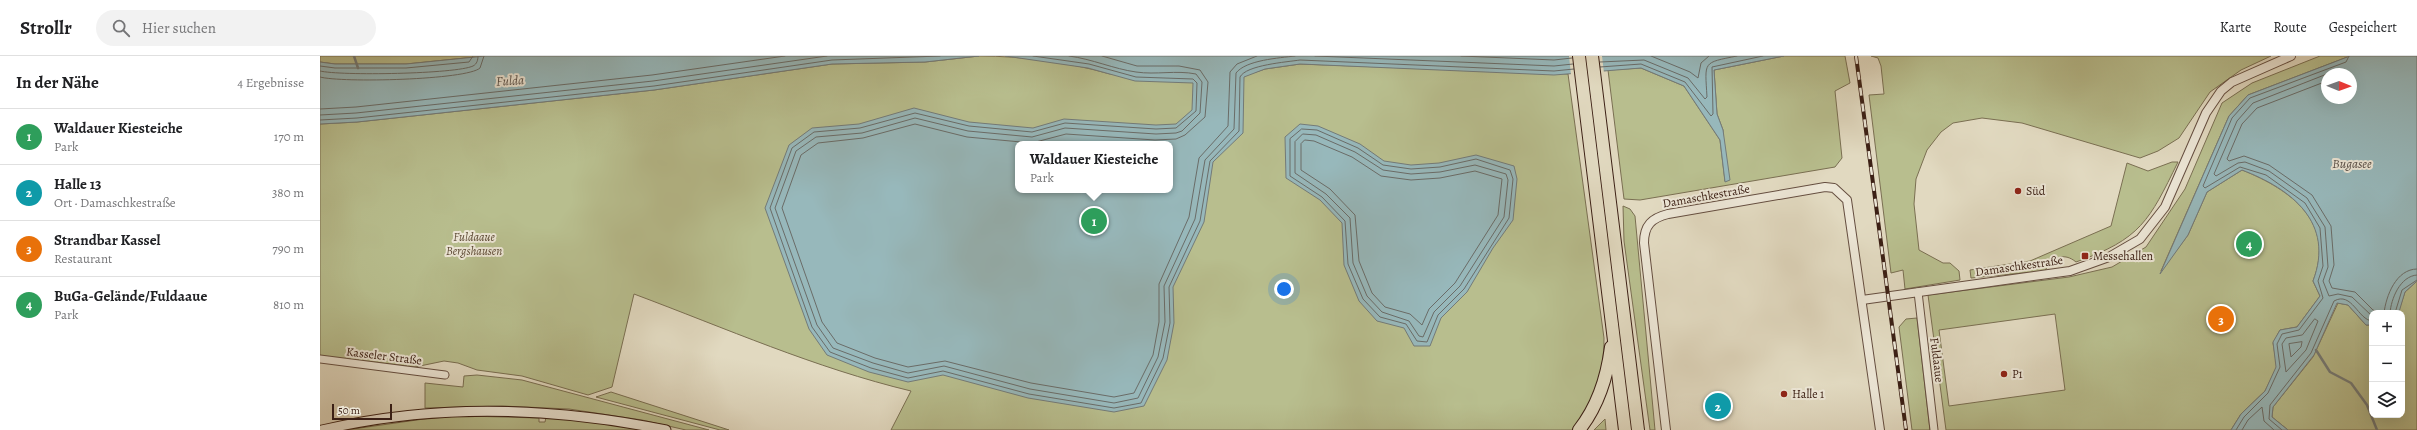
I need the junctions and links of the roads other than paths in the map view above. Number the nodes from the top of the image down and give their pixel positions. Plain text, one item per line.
1 (1579, 56) edge
2 (1592, 56) edge
3 (2291, 56) edge
4 (1918, 292) junction
5 (1862, 300) junction
6 (1612, 324) junction
7 (320, 359) edge
8 (444, 375) dead end
9 (322, 430) edge
10 (666, 430) edge
11 (1579, 430) edge
12 (1625, 430) edge
13 (1638, 430) edge
14 (1666, 430) edge
15 (1880, 430) edge
16 (1934, 430) edge

1 - 6 highway
2 - 13 highway
3 - 4 street, Damaschkestraße
4 - 5 street, Damaschkestraße
4 - 16 street, Fuldaaue
5 - 14 street, Damaschkestraße
5 - 15 street, Damaschkestraße
6 - 11 highway
6 - 12 highway
7 - 8 street, Kasseler Straße
9 - 10 main road

